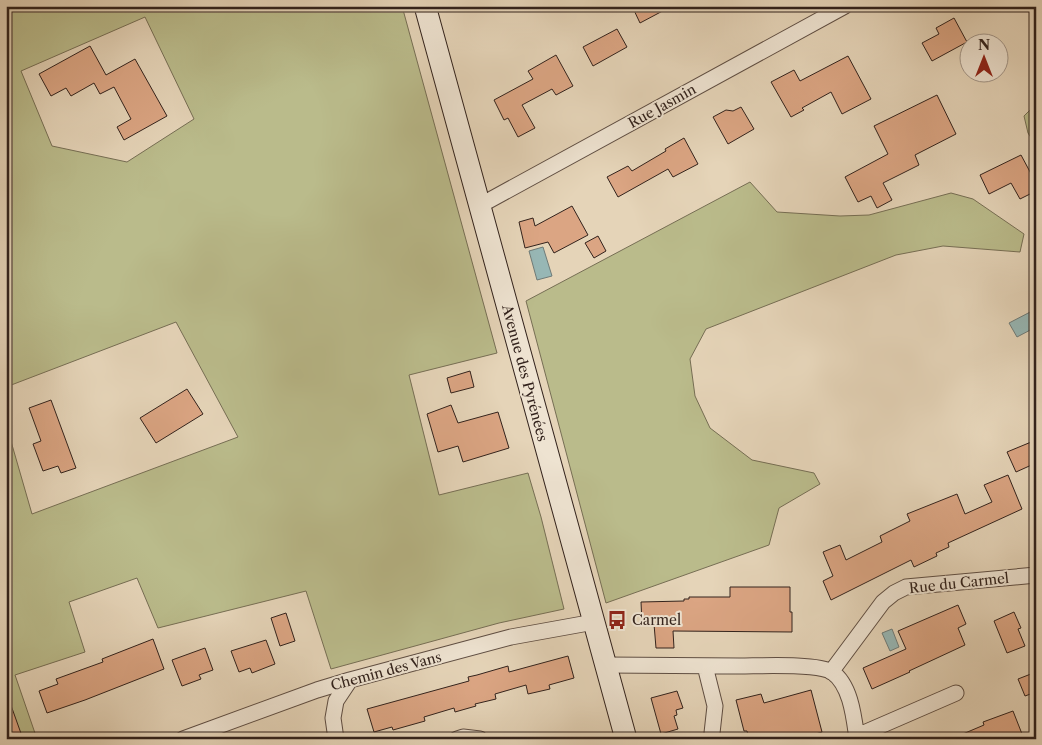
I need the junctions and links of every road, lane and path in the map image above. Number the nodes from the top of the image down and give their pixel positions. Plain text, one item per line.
1 (425, 6) edge
2 (845, 6) edge
3 (479, 206) junction
4 (1036, 575) edge
5 (1013, 576) junction
6 (1036, 588) edge
7 (594, 622) junction
8 (606, 665) junction
9 (705, 666) junction
10 (831, 672) junction
11 (350, 680) junction
12 (956, 693) dead end
13 (712, 733) dead end
14 (857, 738) edge
15 (183, 739) edge
16 (336, 739) edge
17 (457, 739) edge
18 (480, 739) edge
19 (626, 739) edge

1 - 3 main road, Avenue des Pyrénées
2 - 3 street, Rue Jasmin
3 - 7 main road, Avenue des Pyrénées
4 - 5 street, Rue du Carmel
5 - 6 street
5 - 10 street, Rue du Carmel
7 - 8 main road, Avenue des Pyrénées
7 - 11 street, Chemin des Vans
8 - 9 street
8 - 19 main road, Avenue des Pyrénées
9 - 10 street
9 - 13 street
10 - 14 street
11 - 15 street, Chemin des Vans
11 - 16 street
12 - 14 street
17 - 18 street

